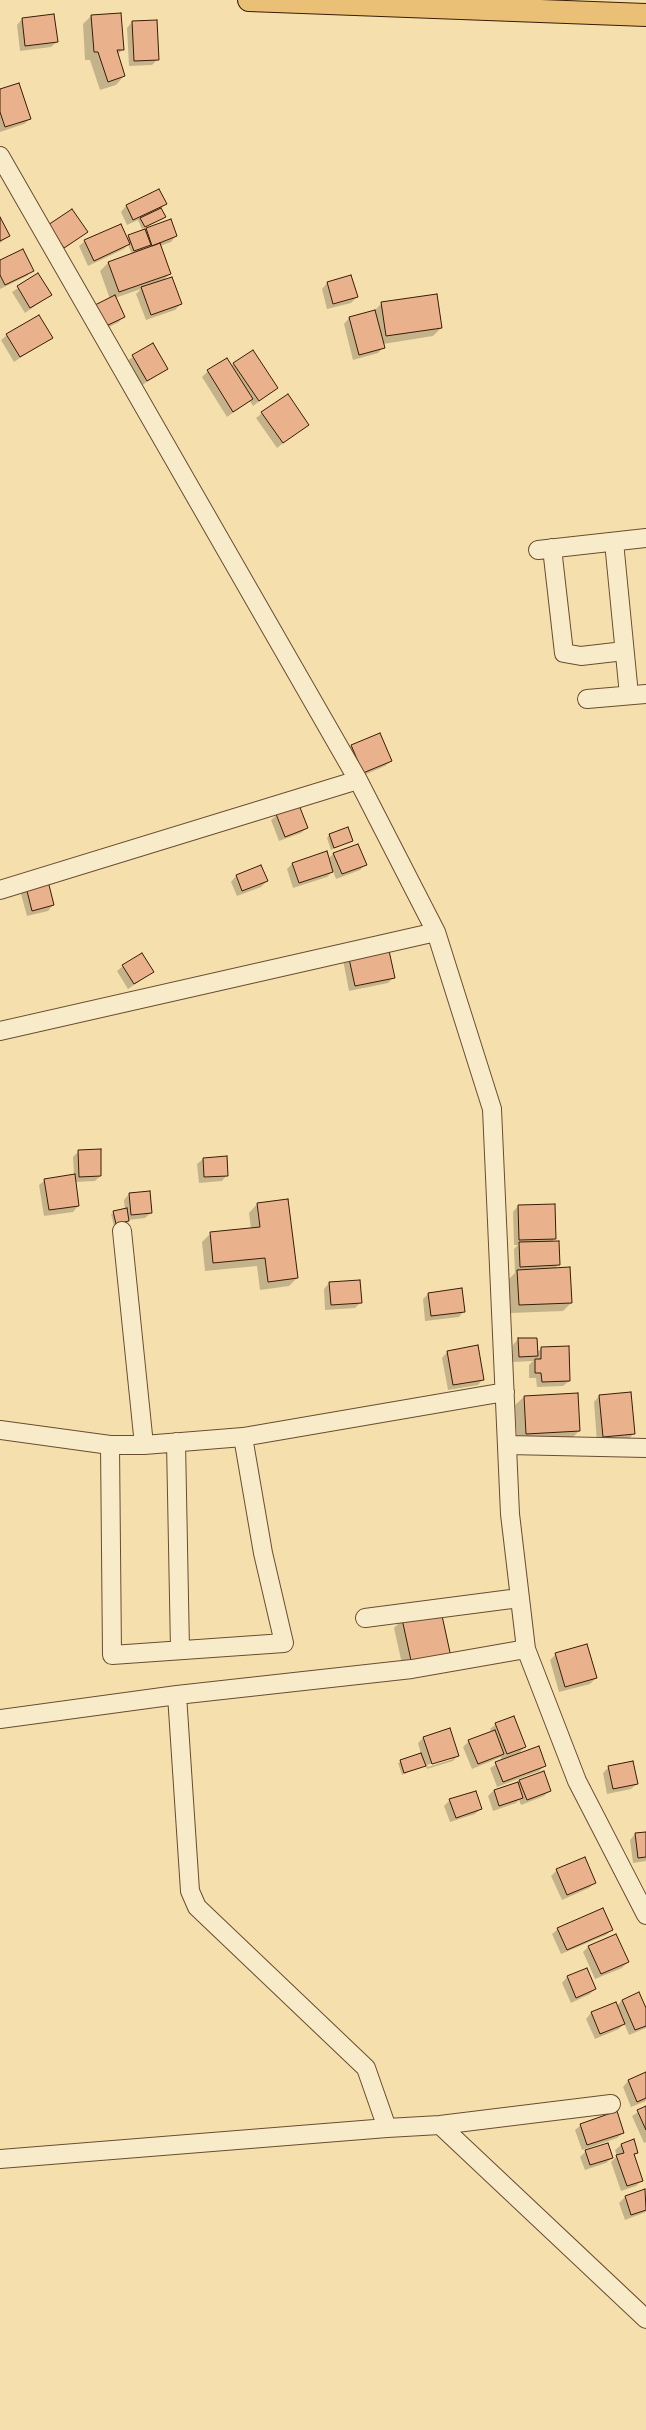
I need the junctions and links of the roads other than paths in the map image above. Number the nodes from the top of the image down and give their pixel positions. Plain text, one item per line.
1 (248, 0) edge
2 (646, 15) edge
3 (0, 156) edge
4 (646, 538) edge
5 (614, 542) junction
6 (624, 651) junction
7 (637, 694) edge
8 (587, 699) dead end
9 (358, 780) junction
10 (0, 890) edge
11 (436, 932) junction
12 (0, 1031) edge
13 (122, 1231) dead end
14 (505, 1392) junction
15 (0, 1430) edge
16 (243, 1437) junction
17 (176, 1442) junction
18 (110, 1445) junction
19 (144, 1445) junction
20 (508, 1445) junction
21 (646, 1448) edge
22 (519, 1598) junction
23 (365, 1618) dead end
24 (526, 1649) junction
25 (180, 1650) junction
26 (177, 1695) junction
27 (0, 1719) edge
28 (646, 1915) edge
29 (611, 2104) dead end
30 (440, 2126) junction
31 (387, 2128) junction
32 (0, 2159) edge
33 (646, 2319) edge

1 - 2 main road
3 - 9 street
4 - 5 street
5 - 6 street
5 - 6 street
6 - 7 street
7 - 8 street
9 - 10 street
9 - 11 street
11 - 12 street
11 - 14 street
13 - 19 street
14 - 16 street
14 - 20 street
15 - 18 street
16 - 17 street
16 - 25 street
17 - 19 street
17 - 25 street
18 - 19 street
18 - 25 street
20 - 21 street
20 - 22 street
22 - 23 street
22 - 24 street
24 - 26 street
24 - 28 street
26 - 27 street
26 - 31 street
29 - 30 street
30 - 31 street
30 - 33 street
31 - 32 street

